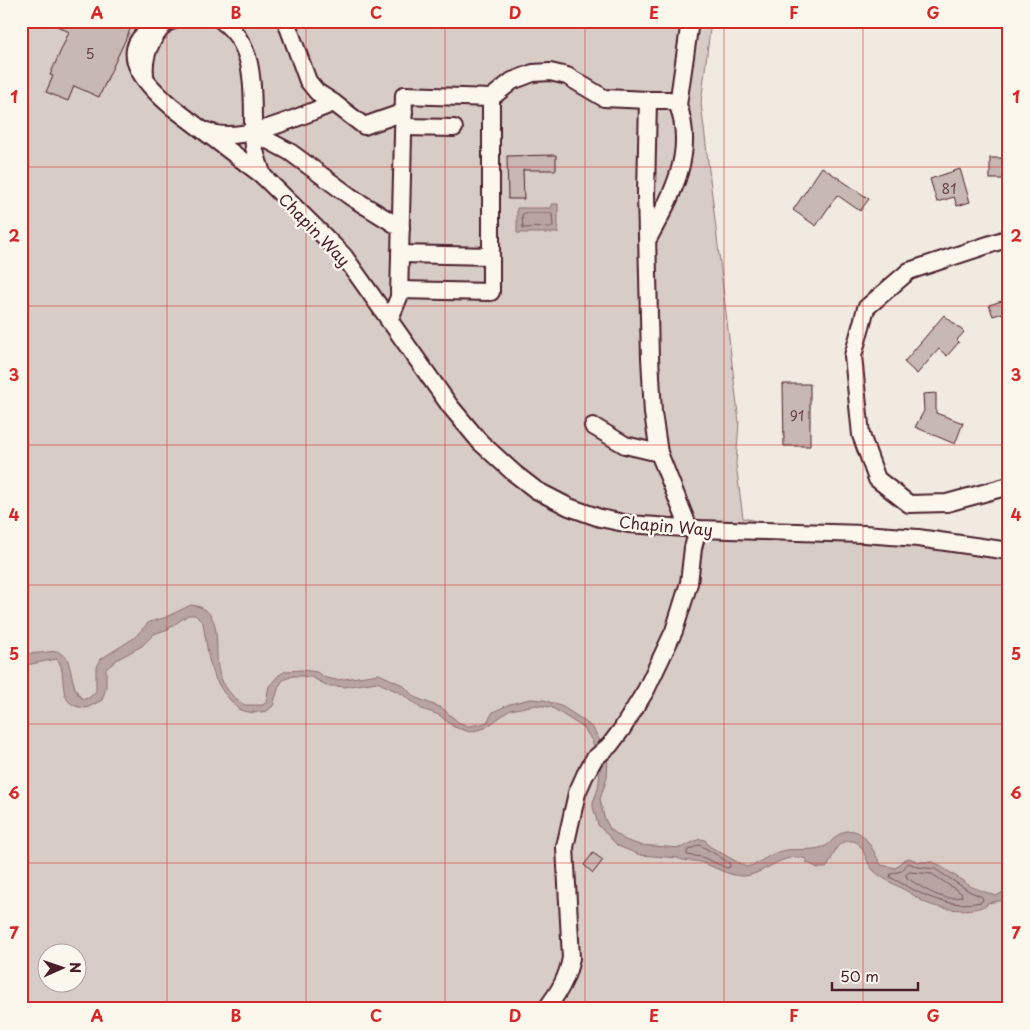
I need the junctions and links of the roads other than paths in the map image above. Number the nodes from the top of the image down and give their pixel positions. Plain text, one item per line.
1 (222, 21) edge
2 (286, 21) edge
3 (690, 21) edge
4 (169, 22) edge
5 (491, 98) junction
6 (648, 100) junction
7 (334, 103) junction
8 (678, 105) junction
9 (404, 119) junction
10 (198, 127) junction
11 (454, 128) dead end
12 (254, 133) junction
13 (262, 176) junction
14 (401, 228) junction
15 (1009, 238) edge
16 (648, 240) junction
17 (400, 254) junction
18 (491, 256) junction
19 (399, 290) junction
20 (389, 321) junction
21 (593, 426) dead end
22 (659, 453) junction
23 (1009, 486) edge
24 (694, 529) junction
25 (1009, 551) edge
26 (546, 1009) edge

1 - 12 street
2 - 7 street
3 - 8 street
4 - 10 street, Chapin Way
5 - 6 street
5 - 9 street
5 - 18 street
6 - 8 street
6 - 16 street
7 - 9 street
7 - 12 street
8 - 16 street
9 - 11 street
9 - 14 street
10 - 12 street
10 - 13 street, Chapin Way
12 - 13 street
12 - 14 street
13 - 20 street, Chapin Way
14 - 17 street
15 - 23 street
16 - 22 street
17 - 18 street
17 - 19 street
18 - 19 street
19 - 20 street
20 - 24 street, Chapin Way
21 - 22 street
22 - 24 street
24 - 25 street, Chapin Way
24 - 26 street

